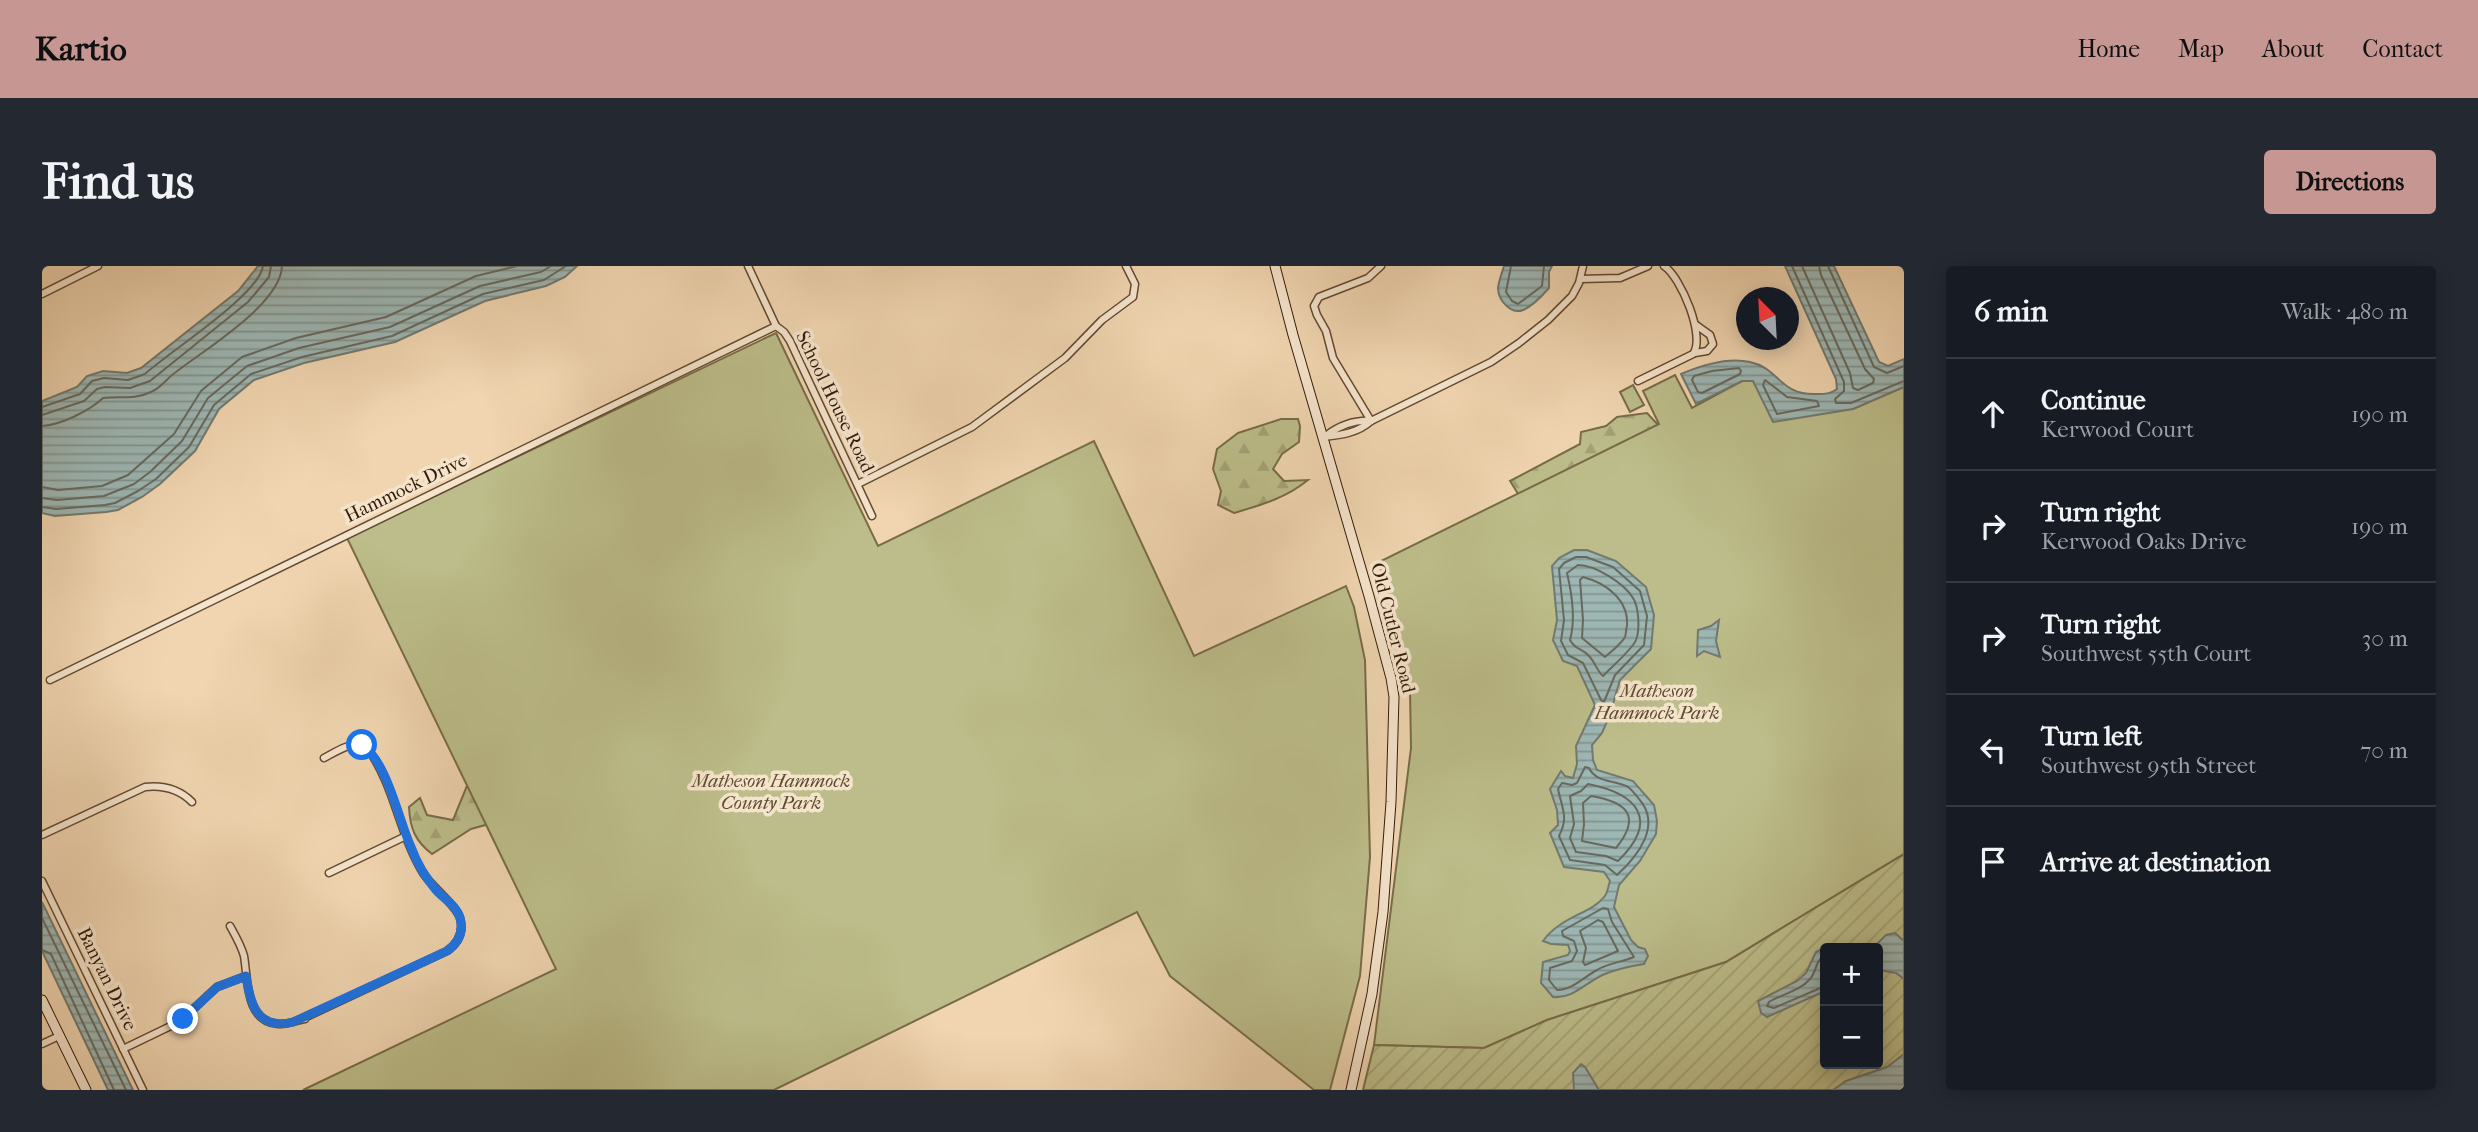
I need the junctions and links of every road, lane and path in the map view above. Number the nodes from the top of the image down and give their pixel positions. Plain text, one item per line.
1 (98, 266) edge
2 (748, 266) edge
3 (1126, 266) edge
4 (1275, 266) edge
5 (1381, 266) edge
6 (1583, 266) edge
7 (1648, 266) edge
8 (1664, 266) edge
9 (1581, 279) junction
10 (42, 294) edge
11 (1696, 325) junction
12 (776, 326) junction
13 (1695, 352) junction
14 (1638, 381) dead end
15 (1371, 421) junction
16 (1324, 437) junction
17 (858, 484) junction
18 (872, 516) dead end
19 (50, 680) dead end
20 (324, 758) dead end
21 (192, 802) dead end
22 (42, 835) edge
23 (406, 836) junction
24 (329, 873) dead end
25 (42, 881) edge
26 (230, 926) dead end
27 (246, 976) junction
28 (42, 1000) edge
29 (59, 1036) junction
30 (42, 1044) edge
31 (123, 1049) junction
32 (86, 1090) edge
33 (143, 1090) edge
34 (1351, 1090) edge

1 - 10 street
2 - 12 street, School House Road
3 - 17 street
4 - 16 main road, Old Cutler Road
5 - 15 street
6 - 9 street
7 - 9 street
8 - 11 street
9 - 15 street
11 - 13 street
11 - 13 street
12 - 17 street, School House Road
12 - 19 street, Hammock Drive
13 - 14 street
15 - 16 street
16 - 34 main road, Old Cutler Road
17 - 18 street, School House Road
20 - 23 street
21 - 22 street
23 - 24 street
23 - 27 street
25 - 31 street, Banyan Drive
26 - 27 street
27 - 31 street
28 - 29 main road
29 - 30 street
29 - 32 main road
31 - 33 street, Banyan Drive

